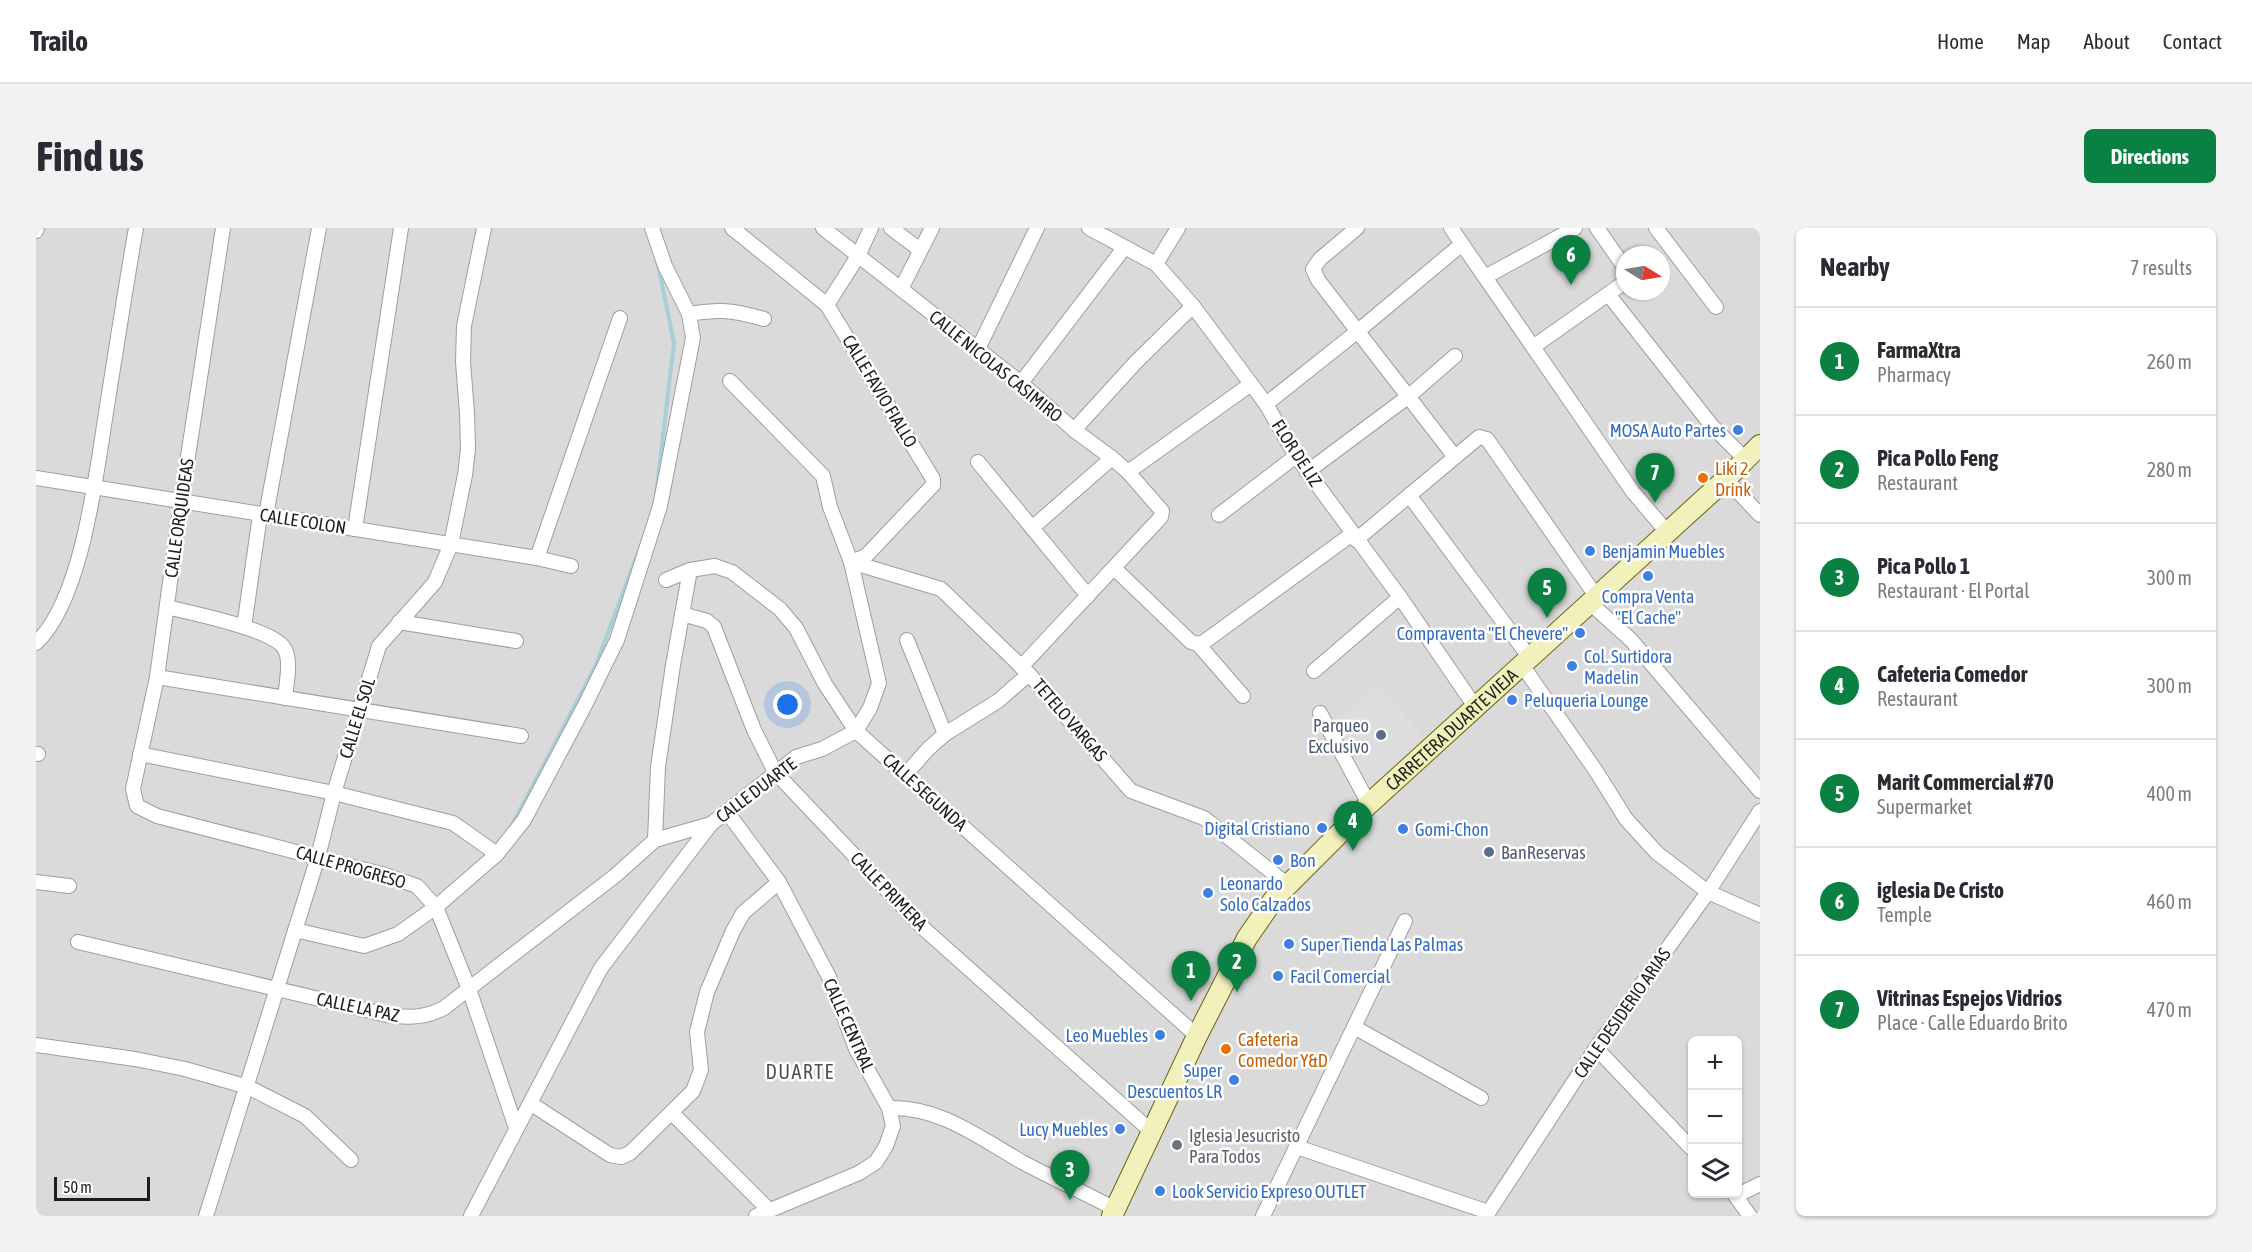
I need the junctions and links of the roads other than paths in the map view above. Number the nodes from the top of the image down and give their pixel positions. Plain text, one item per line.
1 (136, 228) edge
2 (223, 228) edge
3 (319, 228) edge
4 (401, 228) edge
5 (484, 228) edge
6 (652, 228) edge
7 (732, 228) edge
8 (823, 228) edge
9 (871, 228) edge
10 (891, 228) edge
11 (932, 228) edge
12 (1037, 228) edge
13 (1089, 228) edge
14 (1178, 228) edge
15 (1357, 228) edge
16 (1451, 228) edge
17 (1575, 228) edge
18 (1597, 228) edge
19 (1656, 228) edge
20 (1462, 244) junction
21 (1661, 246) edge
22 (1124, 248) junction
23 (920, 250) junction
24 (1616, 255) edge
25 (858, 256) junction
26 (1670, 258) edge
27 (1156, 264) junction
28 (1485, 277) junction
29 (1616, 288) edge
30 (901, 289) junction
31 (1608, 294) junction
32 (827, 305) junction
33 (1192, 306) junction
34 (1716, 307) dead end
35 (689, 314) junction
36 (620, 318) dead end
37 (764, 319) dead end
38 (1358, 331) junction
39 (1533, 347) junction
40 (978, 349) junction
41 (1455, 356) dead end
42 (730, 381) dead end
43 (1021, 383) junction
44 (1251, 384) junction
45 (1409, 396) junction
46 (1266, 404) junction
47 (1074, 430) junction
48 (1760, 445) edge
49 (1296, 456) junction
50 (1112, 458) junction
51 (1455, 458) junction
52 (1745, 459) junction
53 (978, 462) dead end
54 (1128, 472) junction
55 (1307, 472) junction
56 (36, 478) edge
57 (1726, 478) junction
58 (94, 488) junction
59 (1409, 495) junction
60 (181, 502) junction
61 (1760, 514) edge
62 (263, 515) junction
63 (1219, 515) dead end
64 (1032, 528) junction
65 (355, 529) junction
66 (1667, 532) junction
67 (1354, 537) junction
68 (451, 544) junction
69 (537, 558) junction
70 (850, 562) junction
71 (571, 566) dead end
72 (1114, 568) junction
73 (690, 570) junction
74 (666, 580) dead end
75 (1088, 596) junction
76 (1400, 597) junction
77 (1593, 599) junction
78 (167, 607) junction
79 (682, 614) junction
80 (399, 622) junction
81 (244, 627) junction
82 (40, 639) edge
83 (907, 640) dead end
84 (516, 641) dead end
85 (1198, 644) junction
86 (1526, 661) junction
87 (1025, 670) junction
88 (1314, 671) dead end
89 (157, 677) junction
90 (1243, 696) dead end
91 (285, 698) junction
92 (1476, 708) junction
93 (360, 710) junction
94 (1320, 713) dead end
95 (856, 731) junction
96 (945, 734) junction
97 (521, 736) dead end
98 (140, 754) junction
99 (776, 772) junction
100 (906, 774) junction
101 (1760, 791) edge
102 (334, 793) junction
103 (1369, 804) junction
104 (137, 806) joint
105 (1760, 811) edge
106 (728, 812) junction
107 (711, 824) junction
108 (654, 840) junction
109 (497, 854) junction
110 (318, 857) junction
111 (36, 882) edge
112 (779, 882) junction
113 (1288, 885) junction
114 (69, 886) dead end
115 (1708, 892) junction
116 (436, 907) junction
117 (1760, 915) edge
118 (1405, 921) dead end
119 (295, 930) junction
120 (78, 942) dead end
121 (275, 989) junction
122 (470, 989) junction
123 (1354, 1027) junction
124 (1197, 1036) junction
125 (36, 1045) edge
126 (1596, 1048) junction
127 (248, 1087) junction
128 (1482, 1098) dead end
129 (530, 1104) junction
130 (889, 1108) junction
131 (672, 1113) junction
132 (516, 1128) junction
133 (1152, 1132) junction
134 (1688, 1145) edge
135 (1297, 1147) junction
136 (351, 1160) dead end
137 (1760, 1184) edge
138 (1742, 1192) edge
139 (1737, 1198) edge
140 (769, 1210) junction
141 (1113, 1212) edge
142 (1487, 1214) edge
143 (206, 1216) edge
144 (471, 1216) edge
145 (756, 1216) edge
146 (1263, 1216) edge
147 (1750, 1216) edge

1 - 58 street
2 - 60 street, CALLE ORQUIDEAS
3 - 62 street
4 - 65 street
5 - 68 street, CALLE EL SOL
6 - 35 street
7 - 32 street, CALLE FAVIO FIALLO
8 - 25 street, CALLE NICOLAS CASIMIRO
9 - 25 street
10 - 23 street
11 - 23 street
12 - 40 street
13 - 22 street, FLOR DE LIZ
14 - 27 street
15 - 38 street
16 - 20 street
17 - 28 street
18 - 24 street
19 - 21 street
20 - 28 street
20 - 38 street
22 - 27 street, FLOR DE LIZ
22 - 43 street
23 - 30 street
25 - 30 street, CALLE NICOLAS CASIMIRO
25 - 32 street
26 - 34 street
27 - 33 street, FLOR DE LIZ
28 - 39 street
29 - 31 street
30 - 40 street, CALLE NICOLAS CASIMIRO
31 - 39 street
31 - 52 street
32 - 70 street, CALLE FAVIO FIALLO
33 - 44 street, FLOR DE LIZ
33 - 47 street
35 - 37 street
35 - 109 street
36 - 69 street
38 - 45 street
38 - 46 street
39 - 66 street
40 - 43 street, CALLE NICOLAS CASIMIRO
41 - 45 street
42 - 70 street
43 - 47 street, CALLE NICOLAS CASIMIRO
44 - 46 street, FLOR DE LIZ
44 - 54 street
45 - 51 street
45 - 55 street
46 - 49 street, FLOR DE LIZ
47 - 50 street, CALLE NICOLAS CASIMIRO
48 - 52 main road, CARRETERA DUARTE VIEJA
49 - 55 street, FLOR DE LIZ
49 - 63 street
50 - 54 street, CALLE NICOLAS CASIMIRO
50 - 64 street
51 - 59 street
51 - 77 street
52 - 57 main road, CARRETERA DUARTE VIEJA
53 - 64 street
54 - 72 street, CALLE NICOLAS CASIMIRO
55 - 67 street, FLOR DE LIZ
56 - 58 street, CALLE COLON
57 - 61 street
57 - 66 main road, CARRETERA DUARTE VIEJA
58 - 60 street, CALLE COLON
58 - 82 street
59 - 67 street
59 - 86 street
60 - 62 street, CALLE COLON
60 - 78 street, CALLE ORQUIDEAS
62 - 65 street, CALLE COLON
62 - 81 street
64 - 75 street
65 - 68 street, CALLE COLON
66 - 77 main road, CARRETERA DUARTE VIEJA
67 - 76 street, FLOR DE LIZ
67 - 85 street
68 - 69 street, CALLE COLON
68 - 80 street, CALLE EL SOL
69 - 71 street, CALLE COLON
70 - 87 street, TETELO VARGAS
70 - 95 street
72 - 75 street
72 - 85 street
73 - 74 street, CALLE SEGUNDA
73 - 79 street
73 - 95 street, CALLE SEGUNDA
75 - 87 street
76 - 88 street
76 - 92 street, FLOR DE LIZ
77 - 86 main road, CARRETERA DUARTE VIEJA
77 - 101 street
78 - 81 street
78 - 89 street, CALLE ORQUIDEAS
79 - 99 street, CALLE PRIMERA
79 - 108 street
80 - 84 street
80 - 93 street, CALLE EL SOL
81 - 91 street
83 - 96 street
85 - 90 street
86 - 92 main road, CARRETERA DUARTE VIEJA
86 - 115 street
87 - 96 street
87 - 113 street, TETELO VARGAS
89 - 91 street
89 - 98 street, CALLE ORQUIDEAS
91 - 93 street
92 - 103 main road, CARRETERA DUARTE VIEJA
93 - 97 street
93 - 102 street, CALLE EL SOL
94 - 103 street
95 - 99 street, CALLE DUARTE
95 - 100 street, CALLE SEGUNDA
96 - 100 street
98 - 102 street
98 - 104 street, CALLE ORQUIDEAS
99 - 106 street, CALLE DUARTE
99 - 133 street, CALLE PRIMERA
100 - 124 street, CALLE SEGUNDA
102 - 109 street
102 - 110 street, CALLE EL SOL
103 - 113 main road, CARRETERA DUARTE VIEJA
104 - 110 street, CALLE PROGRESO
105 - 115 street, CALLE DESIDERIO ARIAS
106 - 107 street, CALLE DUARTE
106 - 112 street, CALLE CENTRAL
107 - 108 street
107 - 129 street, CALLE DUARTE
108 - 122 street, CALLE LA PAZ
109 - 116 street
110 - 116 street, CALLE PROGRESO
110 - 119 street, CALLE EL SOL
111 - 114 street
112 - 130 street, CALLE CENTRAL
112 - 131 street
113 - 124 main road, CARRETERA DUARTE VIEJA
115 - 117 street
115 - 126 street, CALLE DESIDERIO ARIAS
116 - 119 street
116 - 122 street, CALLE PROGRESO
118 - 123 street
119 - 121 street, CALLE EL SOL
120 - 121 street, CALLE LA PAZ
121 - 122 street, CALLE LA PAZ
121 - 127 street, CALLE EL SOL
122 - 132 street, CALLE PROGRESO
123 - 128 street
123 - 135 street
124 - 133 main road, CARRETERA DUARTE VIEJA
125 - 127 street
126 - 134 street
126 - 142 street, CALLE DESIDERIO ARIAS
127 - 136 street
127 - 143 street, CALLE EL SOL
129 - 131 street
129 - 132 street, CALLE DUARTE
130 - 140 street, CALLE CENTRAL
130 - 141 street
131 - 140 street
132 - 144 street, CALLE DUARTE
133 - 141 main road, CARRETERA DUARTE VIEJA
135 - 142 street
135 - 146 street
137 - 138 street
139 - 147 street
140 - 145 street, CALLE CENTRAL

